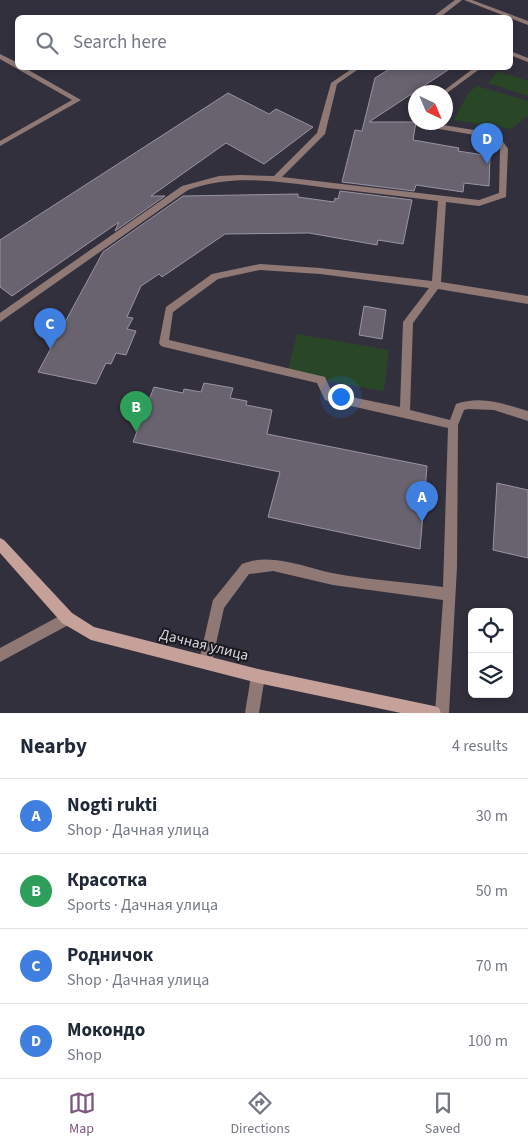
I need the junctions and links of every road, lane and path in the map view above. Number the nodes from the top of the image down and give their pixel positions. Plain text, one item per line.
1 (459, 0) edge
2 (467, 0) edge
3 (438, 15) edge
4 (507, 15) edge
5 (513, 17) edge
6 (528, 23) edge
7 (513, 54) edge
8 (0, 56) edge
9 (528, 60) edge
10 (15, 65) edge
11 (24, 70) edge
12 (354, 70) edge
13 (475, 70) edge
14 (453, 86) edge
15 (453, 129) edge
16 (0, 144) edge
17 (276, 179) junction
18 (442, 199) junction
19 (436, 285) junction
20 (528, 300) edge
21 (0, 318) edge
22 (405, 413) junction
23 (528, 416) edge
24 (453, 425) junction
25 (0, 544) edge
26 (448, 594) junction
27 (67, 618) junction
28 (0, 655) edge
29 (206, 661) junction
30 (258, 676) junction
31 (252, 713) edge
32 (434, 713) edge
33 (442, 713) edge

1 - 3 street
2 - 4 street
5 - 6 street
7 - 9 street
8 - 10 street
11 - 16 street
12 - 17 street
13 - 14 street
15 - 18 street
17 - 18 street
17 - 21 street
18 - 19 street
19 - 20 street
19 - 22 street
19 - 22 street
22 - 24 street
23 - 24 street
24 - 26 street
25 - 27 street, Дачная улица
26 - 29 street
26 - 33 street
27 - 28 street
27 - 29 street, Дачная улица
29 - 30 street, Дачная улица
30 - 31 street
30 - 32 street, Дачная улица

